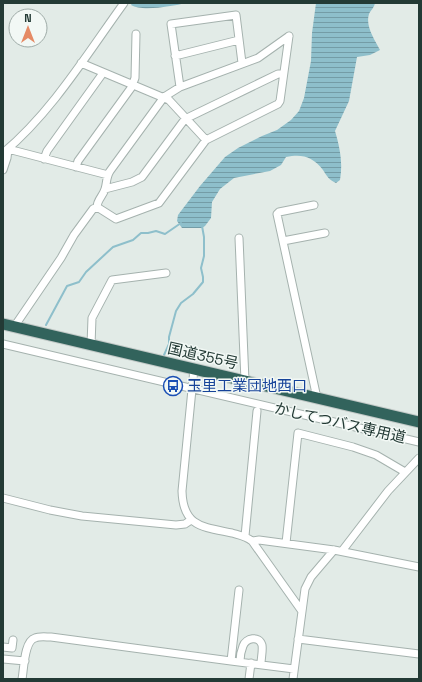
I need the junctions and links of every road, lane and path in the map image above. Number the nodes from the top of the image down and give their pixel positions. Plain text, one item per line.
1 (124, 3) edge
2 (136, 34) dead end
3 (239, 40) junction
4 (175, 56) junction
5 (81, 63) junction
6 (242, 63) junction
7 (103, 73) junction
8 (283, 74) junction
9 (132, 85) junction
10 (180, 88) junction
11 (164, 97) junction
12 (185, 118) junction
13 (206, 140) junction
14 (5, 151) edge
15 (44, 159) junction
16 (76, 167) junction
17 (3, 170) edge
18 (108, 175) junction
19 (105, 189) junction
20 (314, 205) dead end
21 (97, 207) junction
22 (325, 233) dead end
23 (239, 238) dead end
24 (283, 242) junction
25 (166, 273) dead end
26 (3, 324) edge
27 (14, 326) junction
28 (3, 344) edge
29 (90, 345) junction
30 (194, 369) junction
31 (245, 381) junction
32 (192, 388) junction
33 (317, 398) junction
34 (257, 411) dead end
35 (419, 422) edge
36 (419, 442) edge
37 (419, 458) edge
38 (406, 472) junction
39 (3, 498) edge
40 (191, 520) junction
41 (245, 536) junction
42 (252, 541) junction
43 (286, 544) junction
44 (334, 550) junction
45 (342, 551) junction
46 (419, 568) edge
47 (239, 590) dead end
48 (302, 610) junction
49 (298, 639) junction
50 (13, 640) dead end
51 (3, 646) edge
52 (419, 654) edge
53 (3, 659) edge
54 (231, 661) junction
55 (25, 662) junction
56 (240, 662) junction
57 (251, 663) junction
58 (260, 664) junction
59 (294, 669) junction
60 (22, 679) edge
61 (249, 679) edge
62 (293, 679) edge

1 - 5 street
2 - 9 street
3 - 4 street
3 - 4 street
3 - 6 street
4 - 10 street
5 - 7 street
5 - 14 street
6 - 8 street
6 - 10 street
7 - 9 street
7 - 15 street
8 - 12 street
8 - 13 street
9 - 11 street
9 - 16 street
10 - 11 street
11 - 12 street
11 - 18 street
12 - 13 street
12 - 19 street
13 - 21 street
14 - 15 street
14 - 17 street
15 - 16 street
16 - 18 street
18 - 19 street
19 - 21 street
20 - 24 street
21 - 27 street
22 - 24 street
23 - 31 street
24 - 33 street
25 - 29 street
26 - 27 highway, 国道355号
27 - 29 highway, 国道355号
28 - 32 street, かしてつバス専用道
29 - 30 highway, 国道355号
30 - 31 highway, 国道355号
30 - 32 street
31 - 33 highway, 国道355号
32 - 36 street, かしてつバス専用道
32 - 40 street
33 - 35 highway, 国道355号
34 - 41 street
37 - 38 street
38 - 43 street
38 - 45 street
39 - 40 street
40 - 41 street
41 - 42 street
42 - 43 street
42 - 48 street
43 - 44 street
44 - 45 street
44 - 48 street
45 - 46 street
47 - 54 street
48 - 49 street
49 - 52 street
49 - 59 street
50 - 51 street
53 - 55 street
54 - 55 street
54 - 56 street
55 - 60 street
56 - 57 street
56 - 58 street
57 - 58 street
57 - 61 street
58 - 59 street
59 - 62 street

